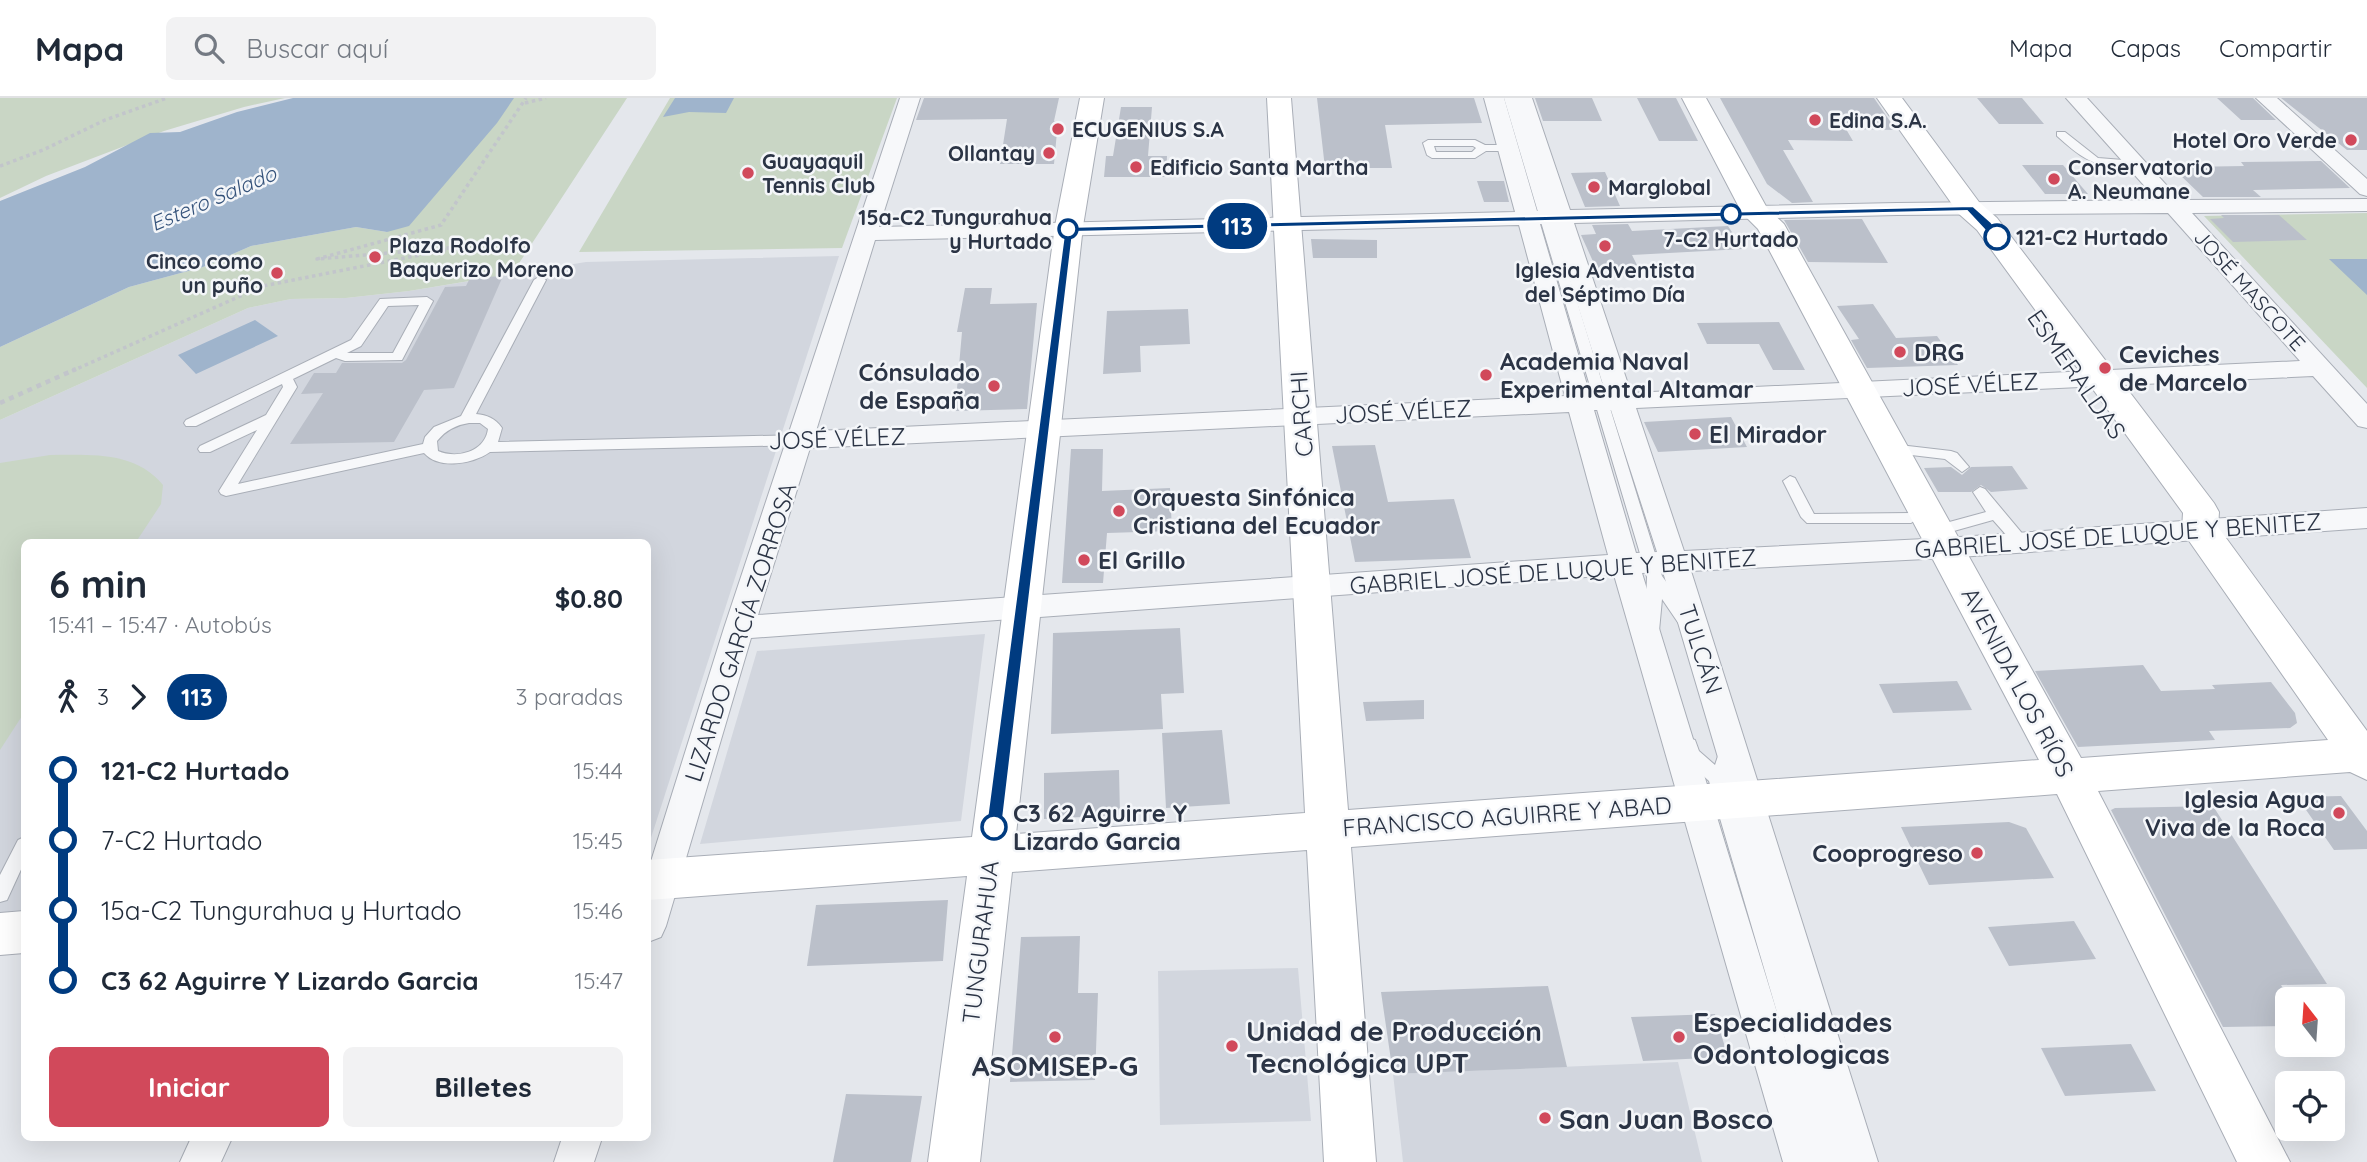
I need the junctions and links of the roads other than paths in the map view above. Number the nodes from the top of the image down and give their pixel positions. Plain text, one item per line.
1 (909, 98) edge
2 (1091, 98) edge
3 (1279, 98) edge
4 (1494, 98) edge
5 (1508, 98) edge
6 (1522, 98) edge
7 (1694, 98) edge
8 (1889, 98) edge
9 (2076, 98) edge
10 (2266, 98) edge
11 (2061, 134) dead end
12 (1483, 148) dead end
13 (1508, 148) junction
14 (2136, 164) junction
15 (2367, 190) edge
16 (2367, 205) edge
17 (2174, 207) junction
18 (1969, 208) junction
19 (1756, 213) junction
20 (1545, 218) junction
21 (1288, 225) junction
22 (1068, 229) junction
23 (865, 234) junction
24 (540, 280) dead end
25 (338, 353) junction
26 (2320, 368) junction
27 (286, 378) junction
28 (2093, 378) junction
29 (1850, 389) junction
30 (1599, 401) junction
31 (1301, 415) junction
32 (271, 418) junction
33 (466, 419) junction
34 (2367, 420) edge
35 (191, 423) dead end
36 (1044, 429) junction
37 (801, 440) junction
38 (429, 447) junction
39 (486, 447) junction
40 (205, 449) dead end
41 (1891, 449) junction
42 (1962, 467) dead end
43 (1790, 481) dead end
44 (1980, 492) dead end
45 (1994, 512) junction
46 (2367, 518) edge
47 (2200, 529) junction
48 (1930, 536) junction
49 (2021, 542) junction
50 (1651, 567) junction
51 (1311, 588) junction
52 (1021, 608) junction
53 (739, 628) junction
54 (2365, 757) edge
55 (2059, 777) junction
56 (1715, 793) junction
57 (1327, 822) junction
58 (992, 845) junction
59 (21, 851) edge
60 (656, 874) edge
61 (0, 894) edge
62 (651, 906) edge
63 (21, 932) edge
64 (0, 934) edge
65 (210, 1141) edge
66 (581, 1141) edge
67 (200, 1162) edge
68 (574, 1162) edge
69 (954, 1162) edge
70 (1350, 1162) edge
71 (1803, 1162) edge
72 (1832, 1162) edge
73 (1858, 1162) edge
74 (2237, 1162) edge
75 (2264, 1162) edge

1 - 23 street, LIZARDO GARCÍA ZORROSA
2 - 22 main road, TUNGURAHUA
3 - 21 main road, CARCHI
4 - 13 street, TULCÁN
5 - 20 lane
6 - 20 street, TULCÁN
7 - 19 main road, AVENIDA LOS RÍOS
8 - 18 main road, ESMERALDAS
9 - 14 street, JOSÉ MASCOTE
10 - 15 street
11 - 14 lane
12 - 13 lane
13 - 20 street, TULCÁN
14 - 17 street, JOSÉ MASCOTE
16 - 17 street
17 - 18 street
17 - 26 street, JOSÉ MASCOTE
18 - 19 street
18 - 28 main road, ESMERALDAS
19 - 20 street
19 - 29 main road, AVENIDA LOS RÍOS
20 - 21 street
20 - 30 street, TULCÁN
20 - 30 street, TULCÁN
21 - 22 street
21 - 31 main road, CARCHI
22 - 23 street
22 - 36 main road, TUNGURAHUA
23 - 37 street, LIZARDO GARCÍA ZORROSA
24 - 33 lane
25 - 25 lane
25 - 27 lane
26 - 28 street, JOSÉ VÉLEZ
26 - 34 street, JOSÉ MASCOTE
27 - 32 lane
27 - 35 lane
28 - 29 street, JOSÉ VÉLEZ
28 - 47 main road, ESMERALDAS
29 - 30 street, JOSÉ VÉLEZ
29 - 41 main road, AVENIDA LOS RÍOS
29 - 48 main road, AVENIDA LOS RÍOS
30 - 31 street, JOSÉ VÉLEZ
30 - 50 street, TULCÁN
30 - 50 street, TULCÁN
31 - 36 street, JOSÉ VÉLEZ
31 - 51 main road, CARCHI
32 - 38 lane
32 - 40 lane
33 - 38 lane
33 - 39 lane
36 - 37 street, JOSÉ VÉLEZ
36 - 52 main road, TUNGURAHUA
37 - 39 lane, JOSÉ VÉLEZ
37 - 53 street, LIZARDO GARCÍA ZORROSA
38 - 39 lane, JOSÉ VÉLEZ
41 - 42 lane
41 - 48 main road, AVENIDA LOS RÍOS
43 - 48 lane
44 - 45 lane
45 - 48 lane
45 - 49 lane
46 - 47 street, GABRIEL JOSÉ DE LUQUE Y BENITEZ
47 - 49 street, GABRIEL JOSÉ DE LUQUE Y BENITEZ
47 - 54 main road, ESMERALDAS
48 - 49 street, GABRIEL JOSÉ DE LUQUE Y BENITEZ
48 - 50 street, GABRIEL JOSÉ DE LUQUE Y BENITEZ
48 - 55 main road, AVENIDA LOS RÍOS
50 - 51 street, GABRIEL JOSÉ DE LUQUE Y BENITEZ
50 - 56 street, TULCÁN
50 - 56 street, TULCÁN
50 - 56 lane
51 - 52 street, GABRIEL JOSÉ DE LUQUE Y BENITEZ
51 - 57 main road, CARCHI
52 - 53 street, GABRIEL JOSÉ DE LUQUE Y BENITEZ
52 - 58 main road, TUNGURAHUA
53 - 60 street, LIZARDO GARCÍA ZORROSA
54 - 55 main road, FRANCISCO AGUIRRE Y ABAD
55 - 56 main road, FRANCISCO AGUIRRE Y ABAD
55 - 74 main road, AVENIDA LOS RÍOS
55 - 75 main road, AVENIDA LOS RÍOS
56 - 57 main road, FRANCISCO AGUIRRE Y ABAD
56 - 71 street, TULCÁN
56 - 72 lane
56 - 73 street, TULCÁN
57 - 58 main road, FRANCISCO AGUIRRE Y ABAD
57 - 70 main road, CARCHI
58 - 60 main road, FRANCISCO AGUIRRE Y ABAD
58 - 69 main road, TUNGURAHUA
59 - 61 lane
60 - 62 street, LIZARDO GARCÍA ZORROSA
63 - 64 main road
65 - 67 street
66 - 68 street

